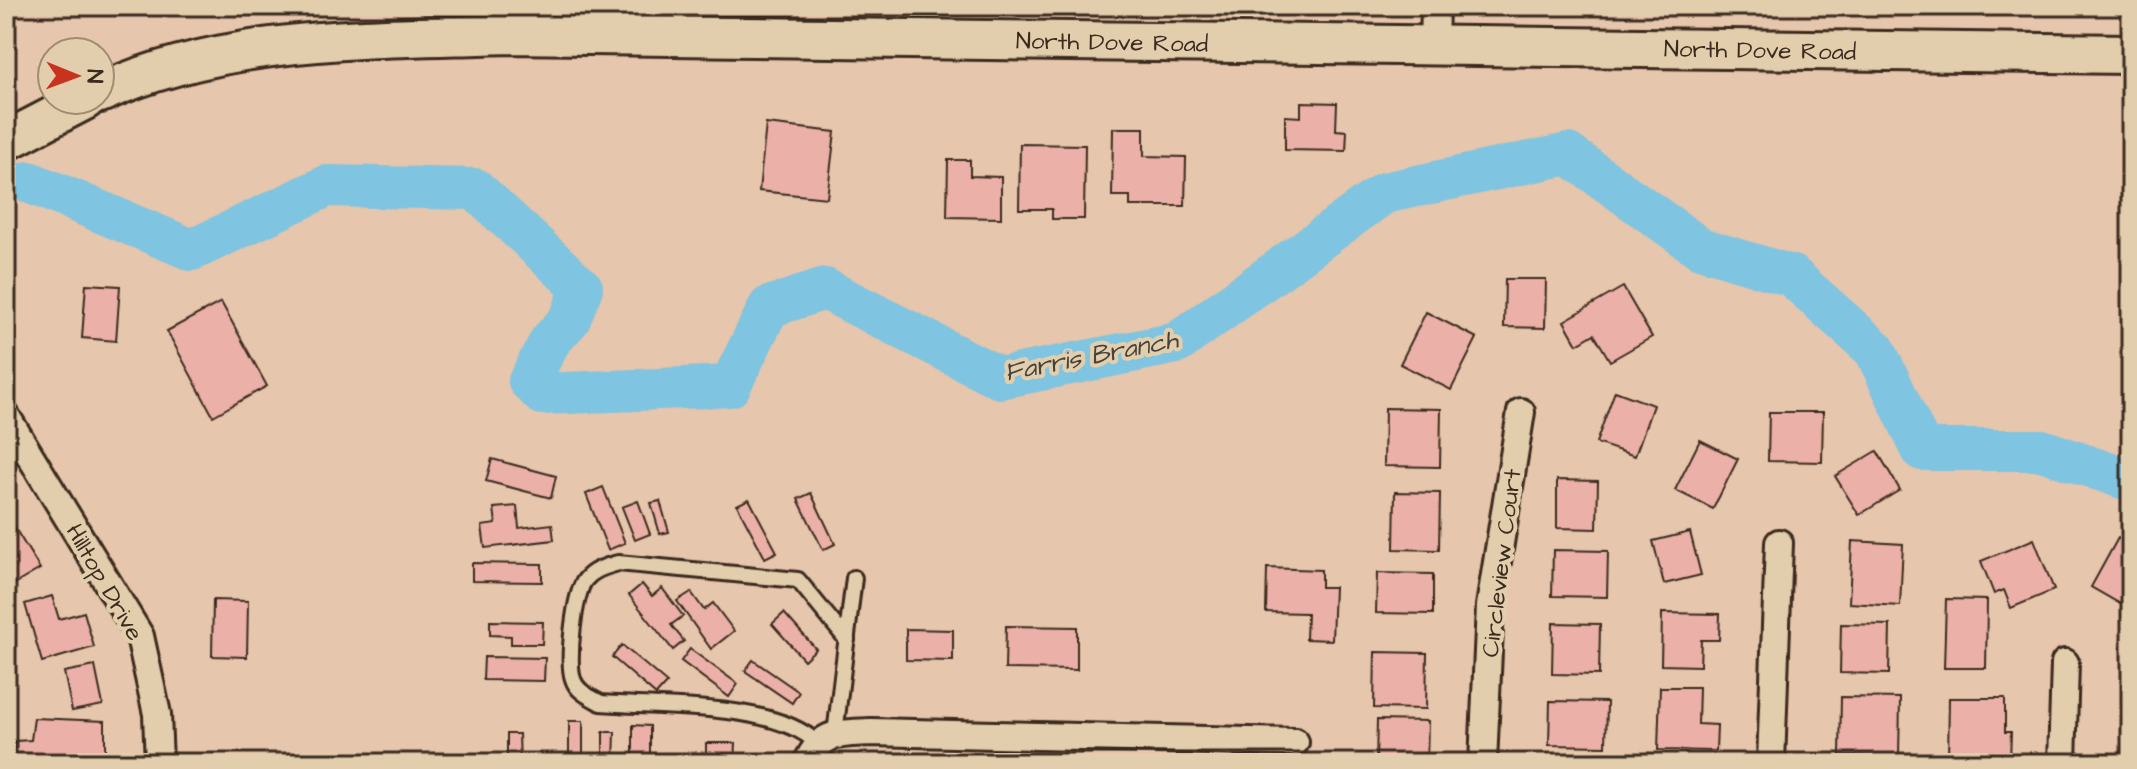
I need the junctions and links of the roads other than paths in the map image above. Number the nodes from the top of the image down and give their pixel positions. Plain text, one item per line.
1 (1435, 6) edge
2 (508, 20) edge
3 (1434, 46) junction
4 (2131, 54) edge
5 (116, 88) edge
6 (54, 116) edge
7 (6, 141) edge
8 (1521, 412) dead end
9 (6, 416) edge
10 (1779, 543) dead end
11 (854, 578) dead end
12 (847, 640) junction
13 (2065, 663) dead end
14 (1295, 742) dead end
15 (817, 750) edge
16 (159, 763) edge
17 (1483, 763) edge
18 (1771, 763) edge
19 (2062, 763) edge

1 - 3 street
2 - 3 street, North Dove Road
2 - 5 street, North Dove Road
3 - 4 street, North Dove Road
6 - 7 street
8 - 17 street, Circleview Court
9 - 16 street, Hilltop Drive
10 - 18 street
11 - 12 lane
12 - 15 lane
12 - 15 lane
13 - 19 street
14 - 15 street

